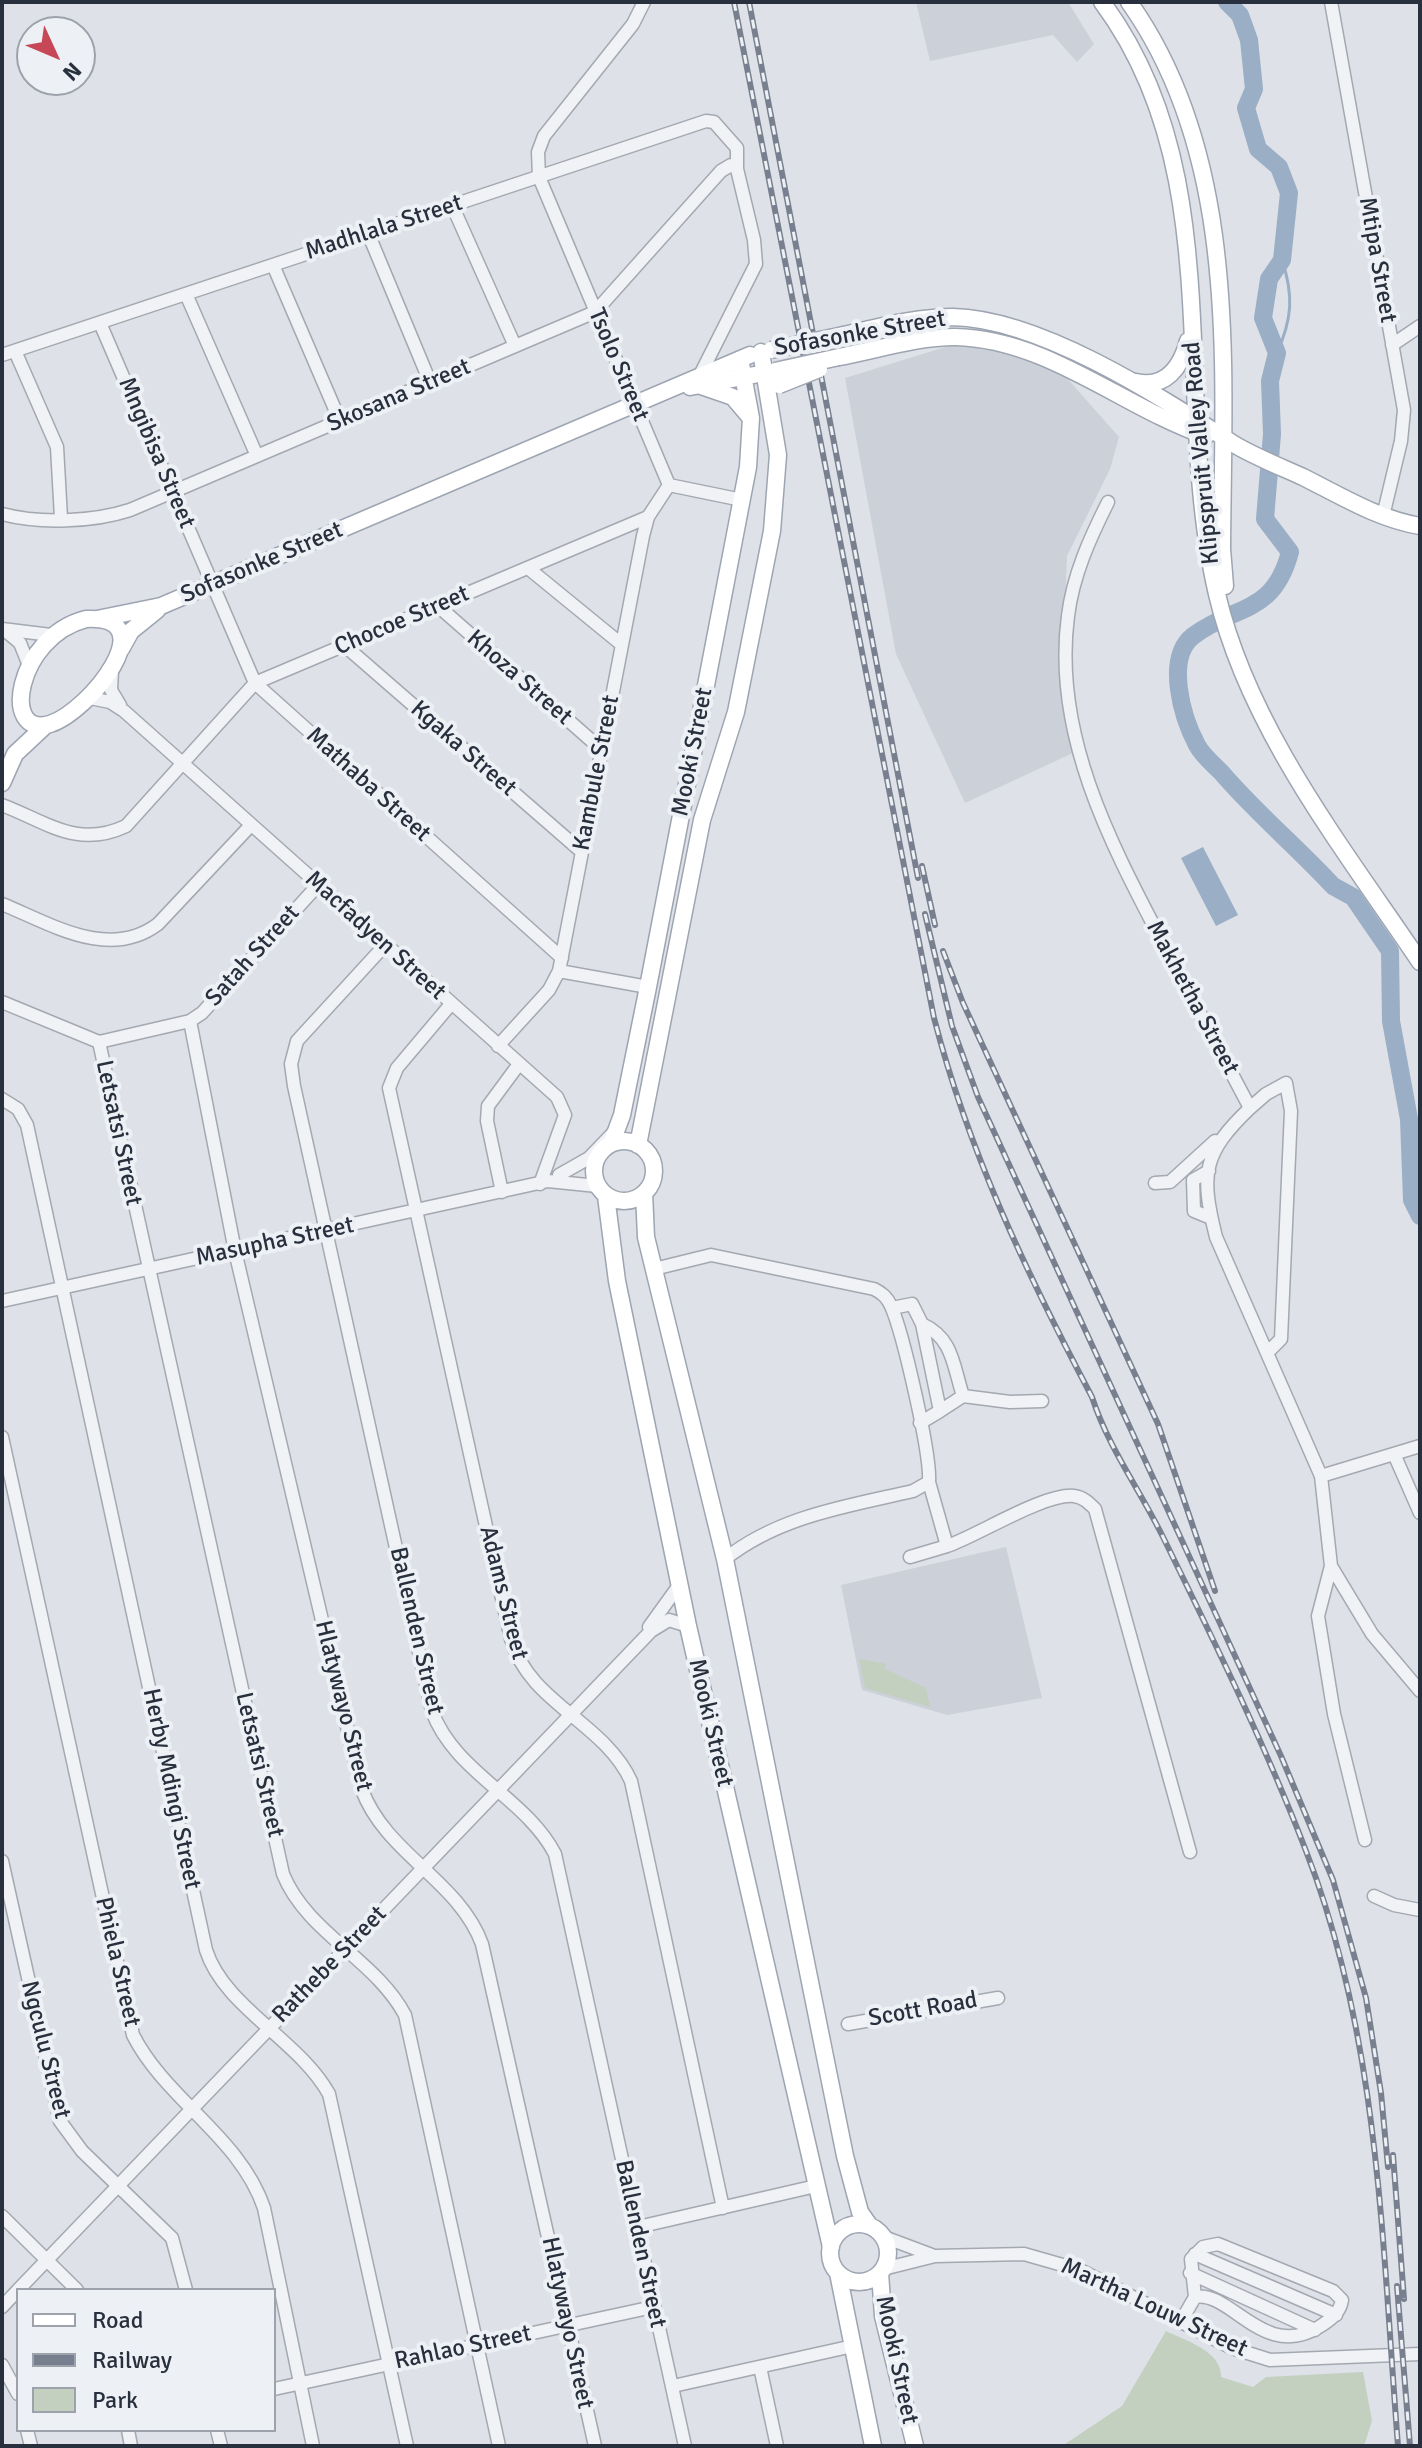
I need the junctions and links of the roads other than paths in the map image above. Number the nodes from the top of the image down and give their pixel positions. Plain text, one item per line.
1 (644, 2) edge
2 (1102, 2) edge
3 (1129, 2) edge
4 (1331, 2) edge
5 (737, 169) junction
6 (539, 177) junction
7 (452, 205) junction
8 (368, 233) junction
9 (273, 265) junction
10 (186, 294) junction
11 (1191, 303) junction
12 (595, 312) junction
13 (100, 323) junction
14 (1420, 326) edge
15 (1392, 345) junction
16 (515, 346) junction
17 (766, 351) junction
18 (8, 353) edge
19 (740, 359) junction
20 (745, 376) junction
21 (1119, 377) junction
22 (772, 380) junction
23 (699, 381) junction
24 (430, 382) junction
25 (634, 406) junction
26 (1222, 407) junction
27 (751, 418) junction
28 (1168, 419) junction
29 (340, 421) junction
30 (1197, 426) junction
31 (1221, 438) junction
32 (1245, 450) junction
33 (257, 456) junction
34 (1222, 479) junction
35 (669, 485) junction
36 (173, 492) junction
37 (742, 500) junction
38 (1108, 502) dead end
39 (2, 514) edge
40 (1383, 516) junction
41 (648, 517) junction
42 (61, 518) junction
43 (1420, 526) edge
44 (1208, 554) junction
45 (528, 568) junction
46 (212, 585) junction
47 (1222, 597) junction
48 (161, 606) junction
49 (438, 606) junction
50 (97, 619) junction
51 (3, 629) edge
52 (51, 635) junction
53 (621, 644) junction
54 (344, 645) junction
55 (121, 649) junction
56 (1243, 662) junction
57 (28, 663) junction
58 (112, 671) junction
59 (255, 683) junction
60 (90, 698) junction
61 (20, 707) junction
62 (124, 711) junction
63 (46, 725) junction
64 (601, 749) junction
65 (15, 754) junction
66 (183, 764) junction
67 (2, 783) edge
68 (3, 808) edge
69 (251, 825) junction
70 (582, 852) junction
71 (318, 885) junction
72 (2, 904) edge
73 (1420, 944) edge
74 (385, 945) junction
75 (562, 958) junction
76 (1420, 962) edge
77 (559, 971) junction
78 (648, 987) junction
79 (2, 1002) edge
80 (451, 1004) junction
81 (190, 1021) junction
82 (99, 1042) junction
83 (498, 1046) junction
84 (519, 1064) junction
85 (2, 1099) edge
86 (1250, 1108) junction
87 (1224, 1133) junction
88 (614, 1136) junction
89 (642, 1148) junction
90 (595, 1163) junction
91 (549, 1180) junction
92 (1155, 1183) dead end
93 (601, 1191) junction
94 (502, 1192) junction
95 (644, 1193) junction
96 (416, 1211) junction
97 (328, 1230) junction
98 (235, 1251) junction
99 (654, 1269) junction
100 (147, 1270) junction
101 (63, 1288) junction
102 (2, 1301) edge
103 (892, 1308) junction
104 (922, 1324) junction
105 (1267, 1353) junction
106 (963, 1396) junction
107 (1042, 1401) dead end
108 (940, 1411) junction
109 (920, 1423) junction
110 (2, 1437) edge
111 (1420, 1446) edge
112 (1394, 1454) junction
113 (1321, 1476) junction
114 (929, 1482) junction
115 (1420, 1513) edge
116 (947, 1546) junction
117 (723, 1550) junction
118 (910, 1557) dead end
119 (1331, 1566) junction
120 (680, 1584) junction
121 (688, 1626) junction
122 (642, 1640) junction
123 (1420, 1691) edge
124 (571, 1714) junction
125 (497, 1792) junction
126 (1365, 1840) dead end
127 (1190, 1852) dead end
128 (2, 1861) edge
129 (423, 1869) junction
130 (1374, 1896) dead end
131 (1420, 1910) edge
132 (347, 1948) junction
133 (998, 1998) dead end
134 (848, 2024) dead end
135 (271, 2027) junction
136 (193, 2109) junction
137 (120, 2185) junction
138 (816, 2186) junction
139 (723, 2208) junction
140 (2, 2216) edge
141 (869, 2225) junction
142 (638, 2227) junction
143 (884, 2237) junction
144 (831, 2247) junction
145 (1195, 2254) junction
146 (935, 2256) junction
147 (47, 2260) junction
148 (882, 2271) junction
149 (838, 2273) junction
150 (1190, 2273) junction
151 (20, 2288) edge
152 (75, 2288) edge
153 (185, 2288) edge
154 (16, 2292) edge
155 (1195, 2297) junction
156 (2, 2307) edge
157 (653, 2307) junction
158 (1336, 2315) junction
159 (1180, 2323) junction
160 (568, 2325) junction
161 (1315, 2330) junction
162 (476, 2345) junction
163 (853, 2346) junction
164 (1420, 2354) edge
165 (390, 2363) junction
166 (2, 2365) edge
167 (760, 2367) junction
168 (299, 2383) junction
169 (673, 2386) junction
170 (276, 2389) edge
171 (16, 2390) edge
172 (313, 2446) edge
173 (407, 2446) edge
174 (499, 2446) edge
175 (595, 2446) edge
176 (685, 2446) edge
177 (777, 2446) edge
178 (873, 2446) edge
179 (915, 2446) edge

1 - 6 street
2 - 11 main road, Klipspruit Valley Road
3 - 26 main road, Klipspruit Valley Road
4 - 15 street, Mtipa Street
5 - 6 street, Madhlala Street
5 - 12 street, Skosana Street
5 - 23 street, Madhlala Street
6 - 7 street, Madhlala Street
6 - 12 street, Tsolo Street
7 - 8 street, Madhlala Street
7 - 16 street
8 - 9 street, Madhlala Street
8 - 24 street
9 - 10 street, Madhlala Street
9 - 29 street
10 - 13 street, Madhlala Street
10 - 33 street
11 - 21 main road
11 - 30 main road, Klipspruit Valley Road
12 - 16 street, Skosana Street
12 - 25 street, Tsolo Street
13 - 18 street, Madhlala Street
13 - 36 street, Mngibisa Street
14 - 15 street
15 - 40 street, Mtipa Street
16 - 24 street, Skosana Street
17 - 19 main road, Sofasonke Street
17 - 21 main road, Sofasonke Street, bridge
17 - 22 main road, Mooki Street
18 - 42 street
19 - 20 main road, Mooki Street
19 - 23 main road, Sofasonke Street
20 - 22 main road, Sofasonke Street
20 - 23 main road, Sofasonke Street
20 - 27 main road, Mooki Street
21 - 30 main road, Sofasonke Street
22 - 28 main road, Sofasonke Street, bridge
22 - 89 main road, Mooki Street
23 - 25 main road, Sofasonke Street
23 - 27 main road
24 - 29 street, Skosana Street
25 - 35 street, Tsolo Street
25 - 46 main road, Sofasonke Street
26 - 31 main road, Klipspruit Valley Road
26 - 32 main road
27 - 37 main road, Mooki Street
28 - 30 main road, Sofasonke Street
28 - 44 main road
29 - 33 street, Skosana Street
30 - 31 main road, Sofasonke Street
30 - 44 main road, Klipspruit Valley Road
31 - 32 main road, Sofasonke Street
31 - 34 main road, Klipspruit Valley Road
32 - 34 main road
32 - 40 main road, Sofasonke Street
33 - 36 street, Skosana Street
34 - 47 main road, Klipspruit Valley Road
35 - 37 street
35 - 41 street, Kambule Street
36 - 42 street, Skosana Street
36 - 46 street, Mngibisa Street
37 - 78 main road, Mooki Street
38 - 86 street, Makhetha Street
39 - 42 street, Skosana Street
40 - 43 main road, Sofasonke Street
41 - 45 street, Chocoe Street
41 - 53 street, Kambule Street
44 - 47 main road, Klipspruit Valley Road
45 - 49 street, Chocoe Street
45 - 53 street
46 - 48 main road, Sofasonke Street
46 - 59 street, Mathaba Street
47 - 56 main road, Klipspruit Valley Road
48 - 50 main road, Sofasonke Street
48 - 55 main road, Sofasonke Street
49 - 54 street, Chocoe Street
49 - 64 street, Khoza Street
50 - 52 main road, Sofasonke Street
50 - 55 main road
51 - 52 street
51 - 57 street
52 - 57 main road, Sofasonke Street
53 - 64 street, Kambule Street
54 - 59 street, Chocoe Street
54 - 70 street, Kgaka Street
55 - 58 main road, Sofasonke Street
56 - 73 main road, Klipspruit Valley Road
56 - 76 main road, Klipspruit Valley Road
57 - 61 main road, Sofasonke Street
58 - 60 main road, Sofasonke Street
58 - 62 street, Macfadyen Street
59 - 66 street, Chocoe Street
59 - 75 street, Mathaba Street
60 - 62 street, Macfadyen Street
60 - 63 main road, Sofasonke Street
61 - 63 main road
61 - 65 main road, Sofasonke Street
62 - 66 street, Macfadyen Street
63 - 65 main road, Sofasonke Street
64 - 70 street, Kambule Street
65 - 67 main road, Sofasonke Street
66 - 68 street, Chocoe Street
66 - 69 street, Macfadyen Street
69 - 71 street, Macfadyen Street
69 - 72 street
70 - 75 street, Kambule Street
71 - 74 street, Macfadyen Street
71 - 81 street, Satah Street
74 - 80 street, Macfadyen Street
74 - 97 street, Ballenden Street
75 - 77 street, Kambule Street
77 - 78 street
77 - 83 street, Kambule Street
78 - 88 main road, Mooki Street
79 - 82 street
80 - 83 street, Macfadyen Street
80 - 96 street, Adams Street
81 - 82 street, Satah Street
81 - 98 street, Hlatywayo Street
82 - 100 street, Letsatsi Street
83 - 84 street, Macfadyen Street
84 - 91 street, Macfadyen Street
84 - 94 street
85 - 101 street, Herby Mdingi Street
86 - 87 street
86 - 105 street
87 - 92 street
87 - 105 street
88 - 89 main road
88 - 90 main road
88 - 91 street
89 - 95 main road
90 - 91 street, Masupha Street
90 - 93 main road
91 - 93 street, Masupha Street
91 - 94 street, Masupha Street
93 - 95 main road
93 - 120 main road, Mooki Street
94 - 96 street, Masupha Street
95 - 99 main road, Mooki Street
96 - 97 street, Masupha Street
96 - 124 street, Adams Street
97 - 98 street, Masupha Street
97 - 125 street, Ballenden Street
98 - 100 street, Masupha Street
98 - 129 street, Hlatywayo Street
99 - 103 street
99 - 117 main road, Mooki Street
100 - 101 street, Masupha Street
100 - 132 street, Letsatsi Street
101 - 102 street, Masupha Street
101 - 135 street, Herby Mdingi Street
103 - 104 street
103 - 109 street
104 - 106 street
104 - 108 street
105 - 113 street
106 - 107 street
106 - 108 street
108 - 109 street
109 - 114 street
110 - 136 street, Phiela Street
111 - 112 street
112 - 113 street
112 - 115 street
113 - 119 street
114 - 116 street
114 - 117 street
116 - 118 street
116 - 127 street
117 - 141 main road, Mooki Street
119 - 123 street
119 - 126 street
120 - 121 main road, Mooki Street
120 - 122 street, Rathebe Street
121 - 122 street, Rathebe Street
121 - 138 main road, Mooki Street
122 - 124 street, Rathebe Street
124 - 125 street, Rathebe Street
124 - 139 street, Adams Street
125 - 129 street, Rathebe Street
125 - 142 street, Ballenden Street
128 - 137 street, Ngculu Street
129 - 132 street, Rathebe Street
129 - 160 street, Hlatywayo Street
130 - 131 street
132 - 135 street, Rathebe Street
132 - 162 street, Letsatsi Street
133 - 134 street, Scott Road
135 - 136 street, Rathebe Street
135 - 165 street, Herby Mdingi Street
136 - 137 street, Rathebe Street
136 - 168 street, Phiela Street
137 - 147 street, Rathebe Street
137 - 153 street, Ngculu Street
138 - 139 street
138 - 144 main road, Mooki Street
139 - 142 street
140 - 147 street
141 - 143 main road
141 - 144 main road
142 - 157 street, Ballenden Street
143 - 146 street, Martha Louw Street
143 - 148 main road
144 - 149 main road
145 - 150 street
145 - 158 street
145 - 158 street
146 - 148 street, Martha Louw Street
146 - 159 street, Martha Louw Street
147 - 151 street, Rathebe Street
147 - 152 street
148 - 149 main road
148 - 179 main road, Mooki Street
149 - 163 main road, Mooki Street
150 - 155 street
150 - 161 street
154 - 156 street, Rathebe Street
155 - 159 street
155 - 161 street
157 - 160 street, Rahlao Street
157 - 169 street, Ballenden Street
158 - 161 street
159 - 164 street, Martha Louw Street
160 - 162 street, Rahlao Street
160 - 175 street, Hlatywayo Street
162 - 165 street, Rahlao Street
162 - 174 street, Letsatsi Street
163 - 167 street
163 - 178 main road, Mooki Street
165 - 168 street, Rahlao Street
165 - 173 street, Herby Mdingi Street
166 - 171 street
167 - 169 street
167 - 177 street
168 - 170 street, Rahlao Street
168 - 172 street, Phiela Street
169 - 176 street, Ballenden Street

